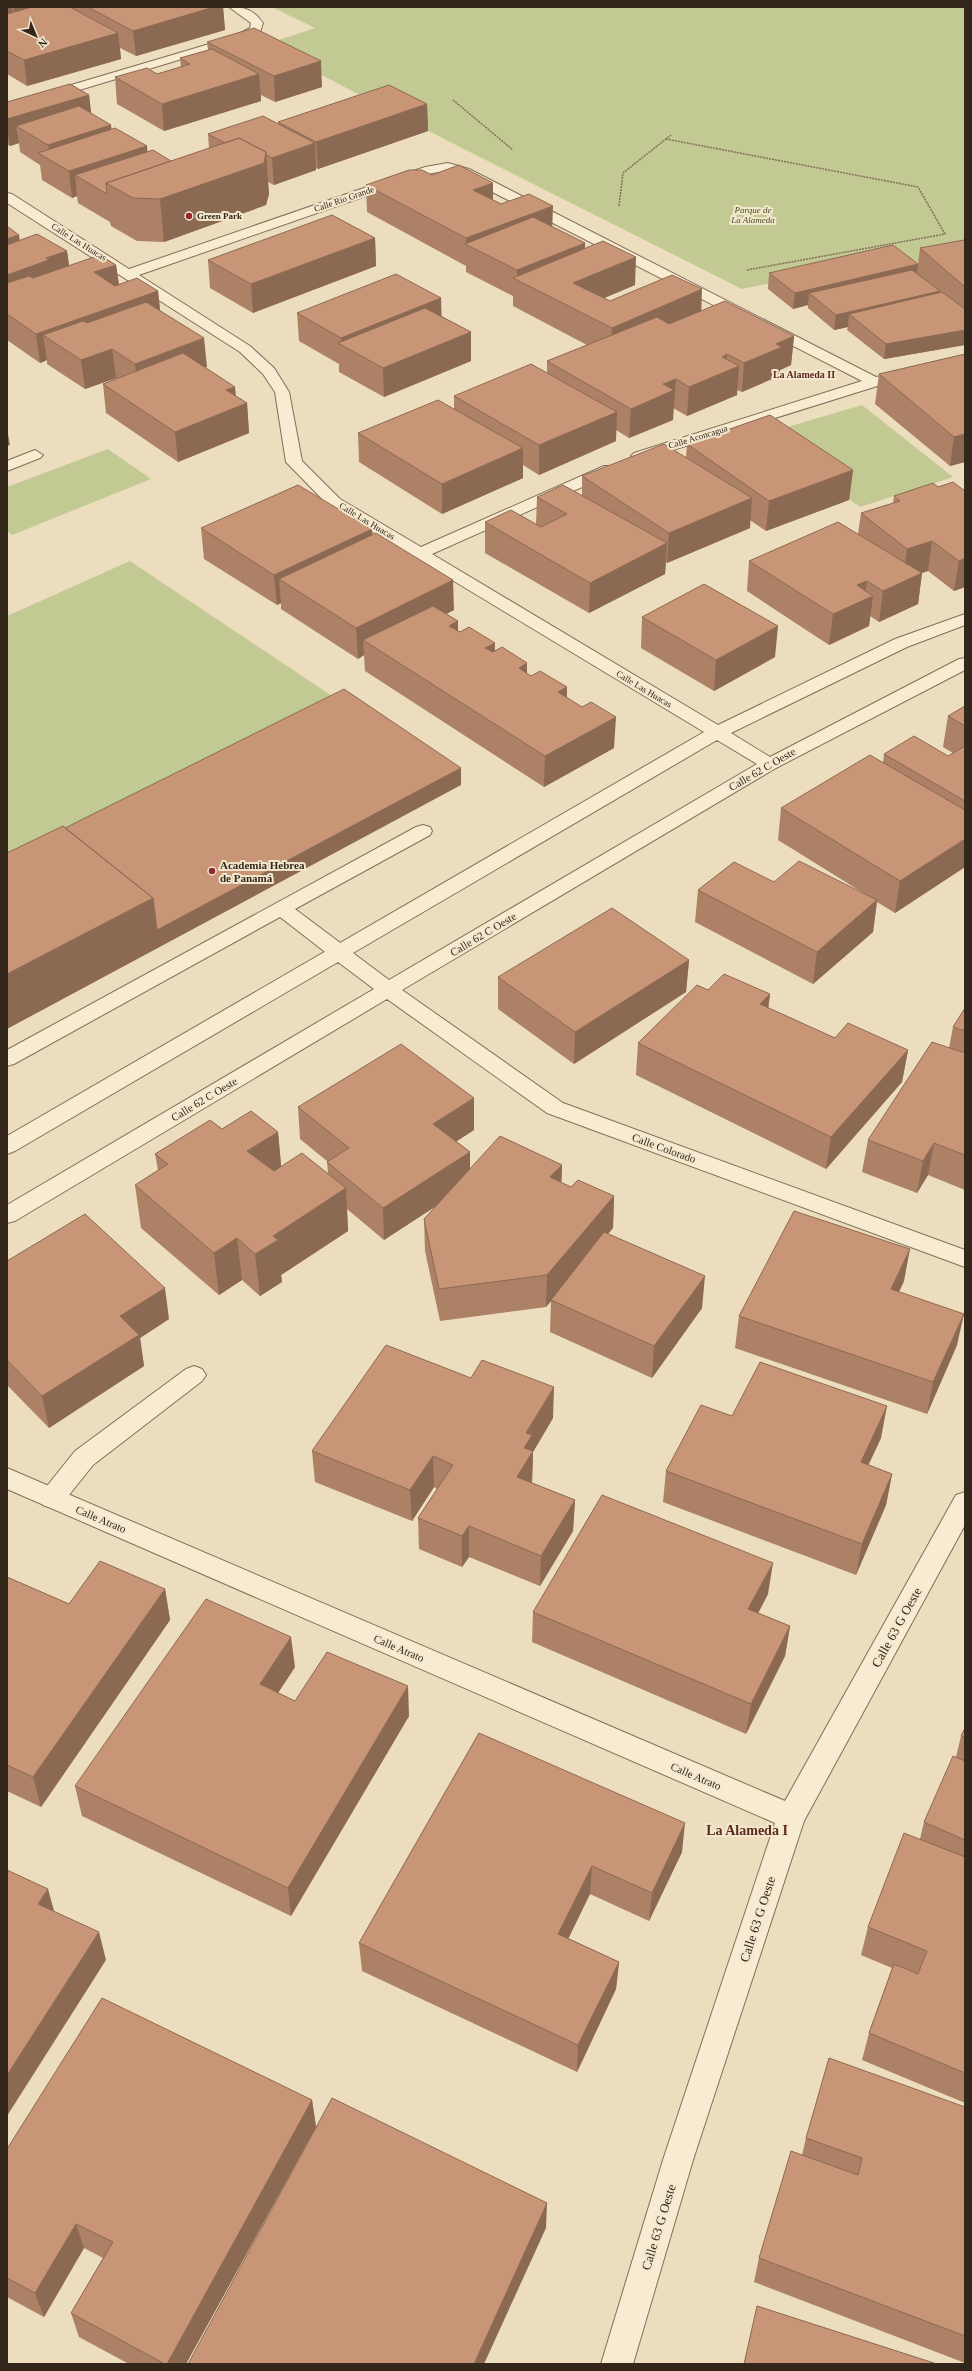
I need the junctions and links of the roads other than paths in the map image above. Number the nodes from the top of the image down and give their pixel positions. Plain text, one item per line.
1 (235, 7) edge
2 (7, 108) edge
3 (7, 197) edge
4 (128, 274) junction
5 (897, 377) edge
6 (875, 382) junction
7 (35, 455) dead end
8 (7, 466) edge
9 (421, 554) junction
10 (965, 620) edge
11 (965, 664) edge
12 (716, 733) junction
13 (770, 764) junction
14 (423, 831) dead end
15 (282, 909) junction
16 (340, 953) junction
17 (388, 990) junction
18 (7, 1059) edge
19 (7, 1146) edge
20 (7, 1216) edge
21 (965, 1259) edge
22 (194, 1375) dead end
23 (7, 1478) edge
24 (52, 1498) junction
25 (965, 1502) edge
26 (791, 1817) junction
27 (617, 2364) edge

1 - 2 street
3 - 4 street, Calle Las Huacas
4 - 6 street, Calle Rio Grande
4 - 9 street, Calle Las Huacas
5 - 6 street, Calle Aconcagua
6 - 9 street, Calle Aconcagua
7 - 8 street
9 - 12 street, Calle Las Huacas
10 - 12 street
11 - 13 street, Calle 62 C Oeste
12 - 13 street, Calle Las Huacas
12 - 16 street
13 - 17 street, Calle 62 C Oeste
14 - 15 street
15 - 16 street, Calle Colorado
15 - 18 street
16 - 17 street, Calle Colorado
16 - 19 street
17 - 20 street, Calle 62 C Oeste
17 - 21 street, Calle Colorado
22 - 24 street
23 - 24 street, Calle Atrato
24 - 26 street, Calle Atrato
25 - 26 street, Calle 63 G Oeste
26 - 27 street, Calle 63 G Oeste

